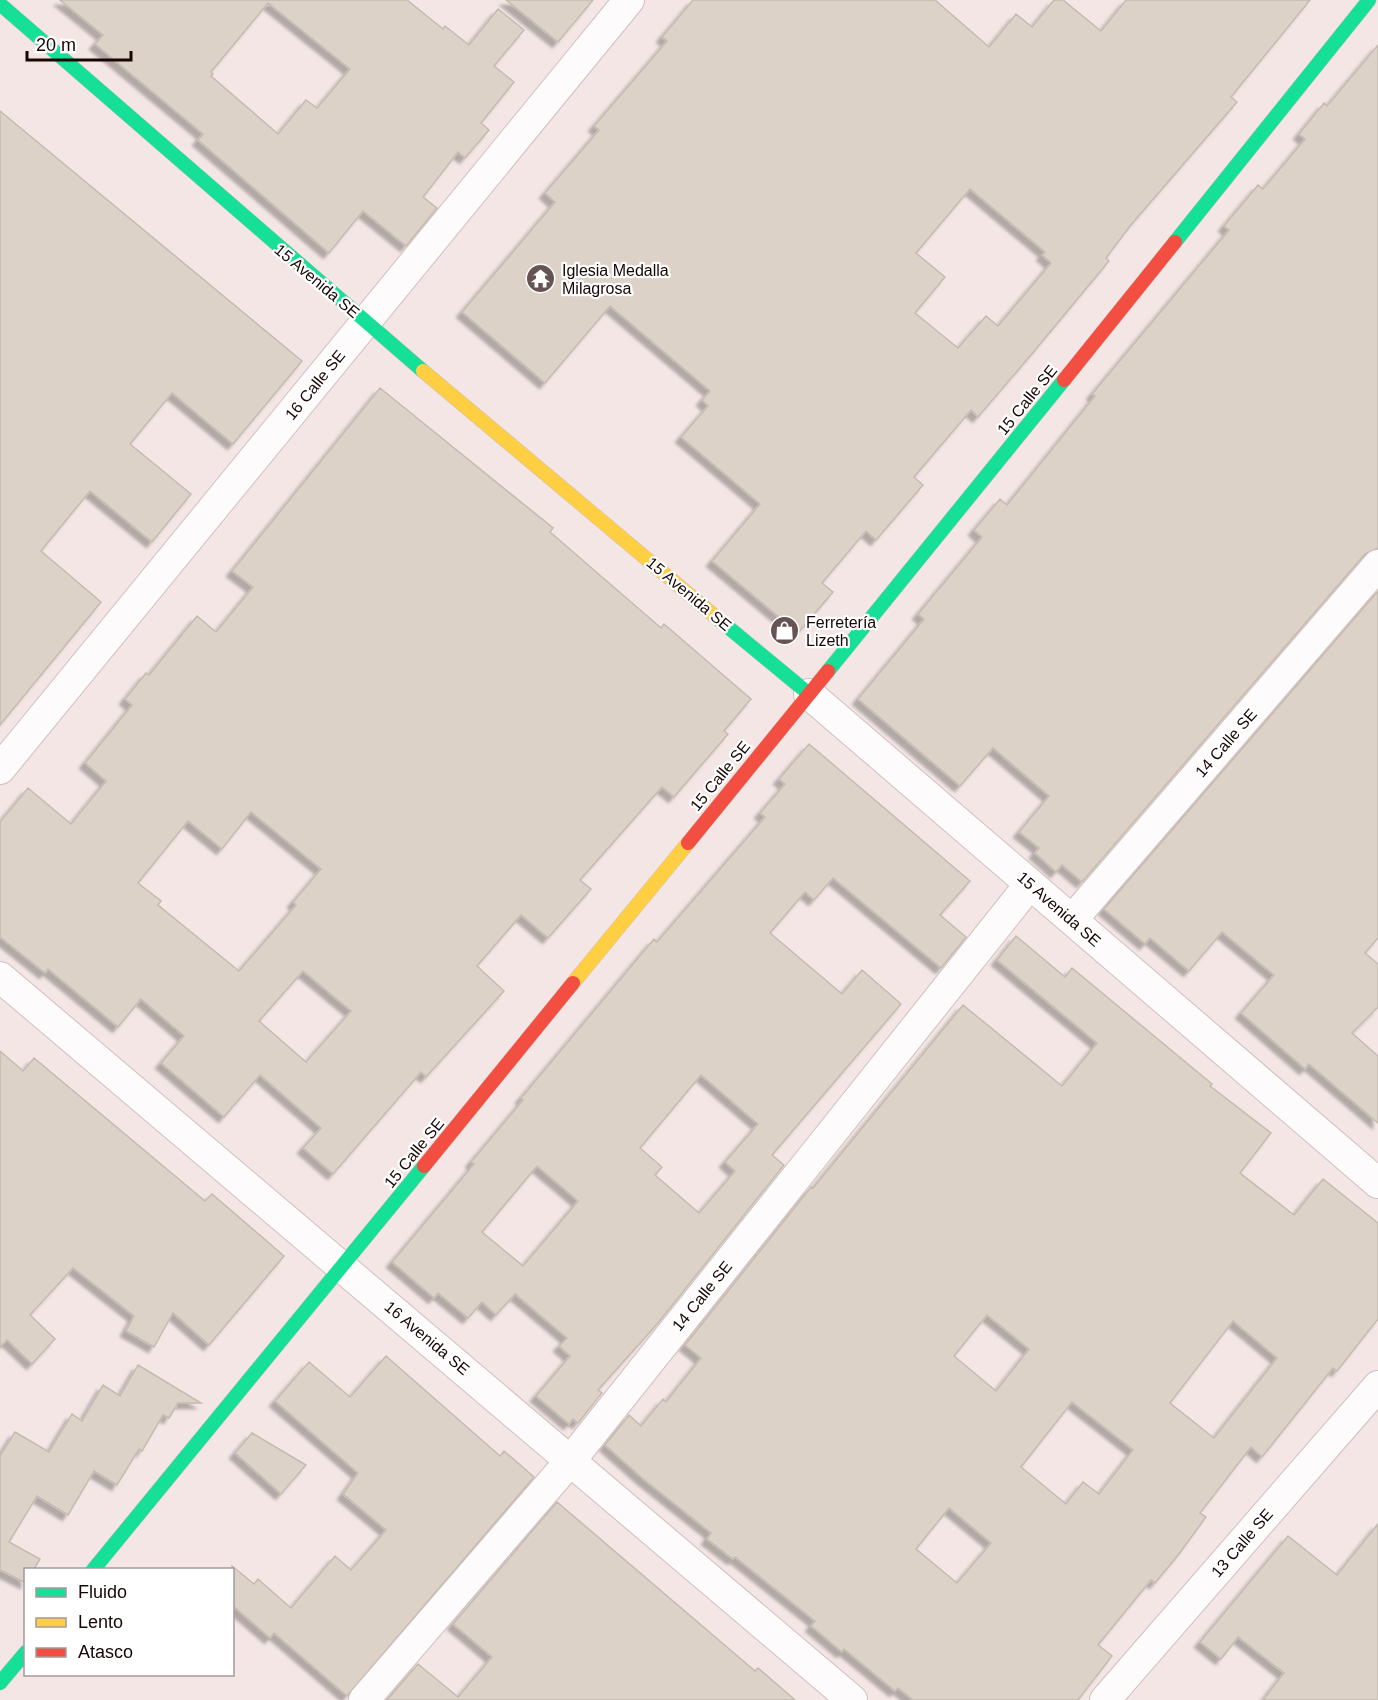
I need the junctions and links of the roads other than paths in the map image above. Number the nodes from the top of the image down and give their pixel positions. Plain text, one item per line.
1 (629, 0) edge
2 (1369, 0) edge
3 (0, 4) edge
4 (366, 322) junction
5 (1378, 565) edge
6 (809, 694) junction
7 (0, 770) edge
8 (1030, 884) junction
9 (1072, 920) junction
10 (0, 977) edge
11 (1378, 1183) edge
12 (342, 1266) junction
13 (1378, 1386) edge
14 (571, 1460) junction
15 (94, 1568) edge
16 (24, 1654) edge
17 (0, 1683) edge
18 (364, 1700) edge
19 (852, 1700) edge
20 (1106, 1700) edge

1 - 4 street, 16 Calle SE
2 - 6 street, 15 Calle SE
3 - 4 street, 15 Avenida SE
4 - 6 street, 15 Avenida SE
4 - 7 street, 16 Calle SE
5 - 9 street, 14 Calle SE
6 - 8 street, 15 Avenida SE
6 - 12 street, 15 Calle SE
8 - 9 street, 15 Avenida SE
8 - 14 street, 14 Calle SE
9 - 11 street, 15 Avenida SE
10 - 12 street, 16 Avenida SE
12 - 14 street, 16 Avenida SE
12 - 15 street, 15 Calle SE
13 - 20 street, 13 Calle SE
14 - 18 street, 14 Calle SE
14 - 19 street, 16 Avenida SE
16 - 17 street

